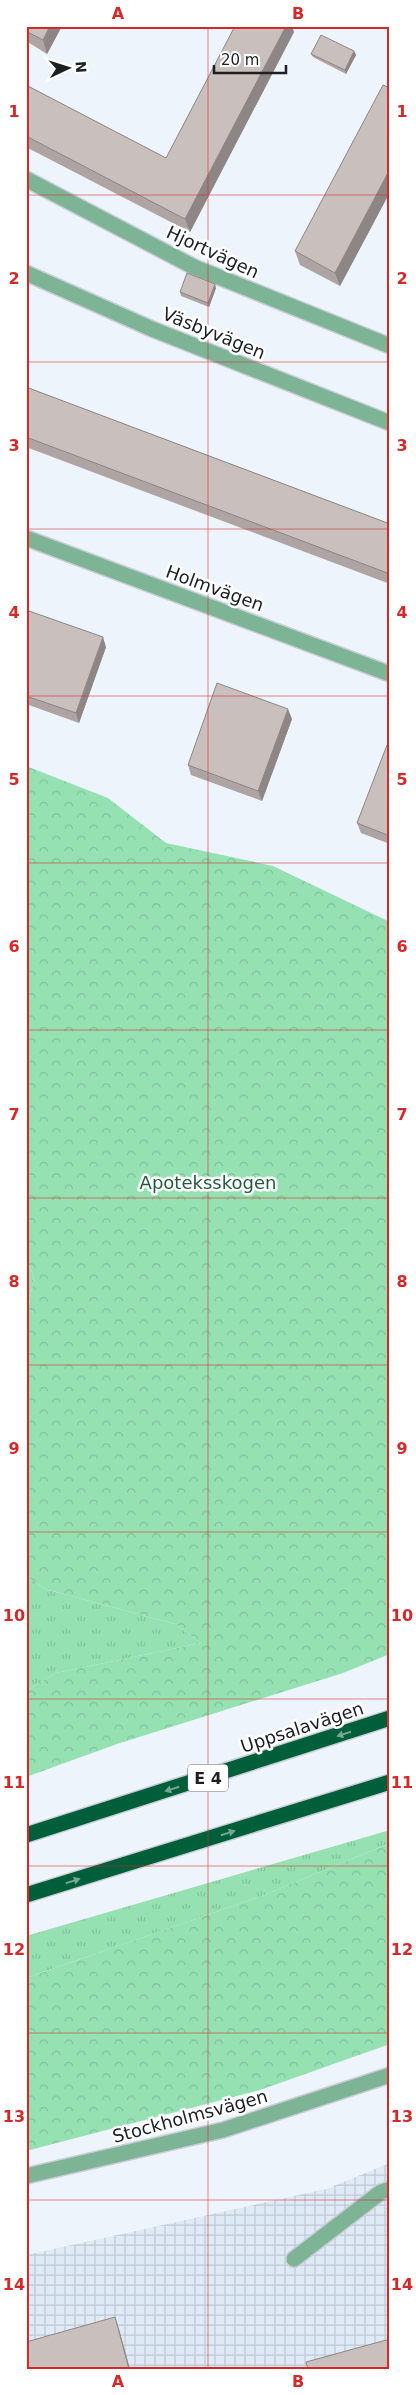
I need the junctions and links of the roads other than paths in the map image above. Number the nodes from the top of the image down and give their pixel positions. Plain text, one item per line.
1 (26, 179) edge
2 (26, 273) edge
3 (390, 346) edge
4 (390, 423) edge
5 (26, 538) edge
6 (390, 674) edge
7 (390, 1718) edge
8 (390, 1782) edge
9 (26, 1835) edge
10 (26, 1894) edge
11 (390, 2075) edge
12 (26, 2176) edge
13 (390, 2189) edge
14 (294, 2259) dead end

1 - 3 street, Hjortvägen
2 - 4 street, Väsbyvägen
5 - 6 street, Holmvägen
7 -> 9 highway, Uppsalavägen / E 4
10 -> 8 highway
11 - 12 street, Stockholmsvägen
13 - 14 street

